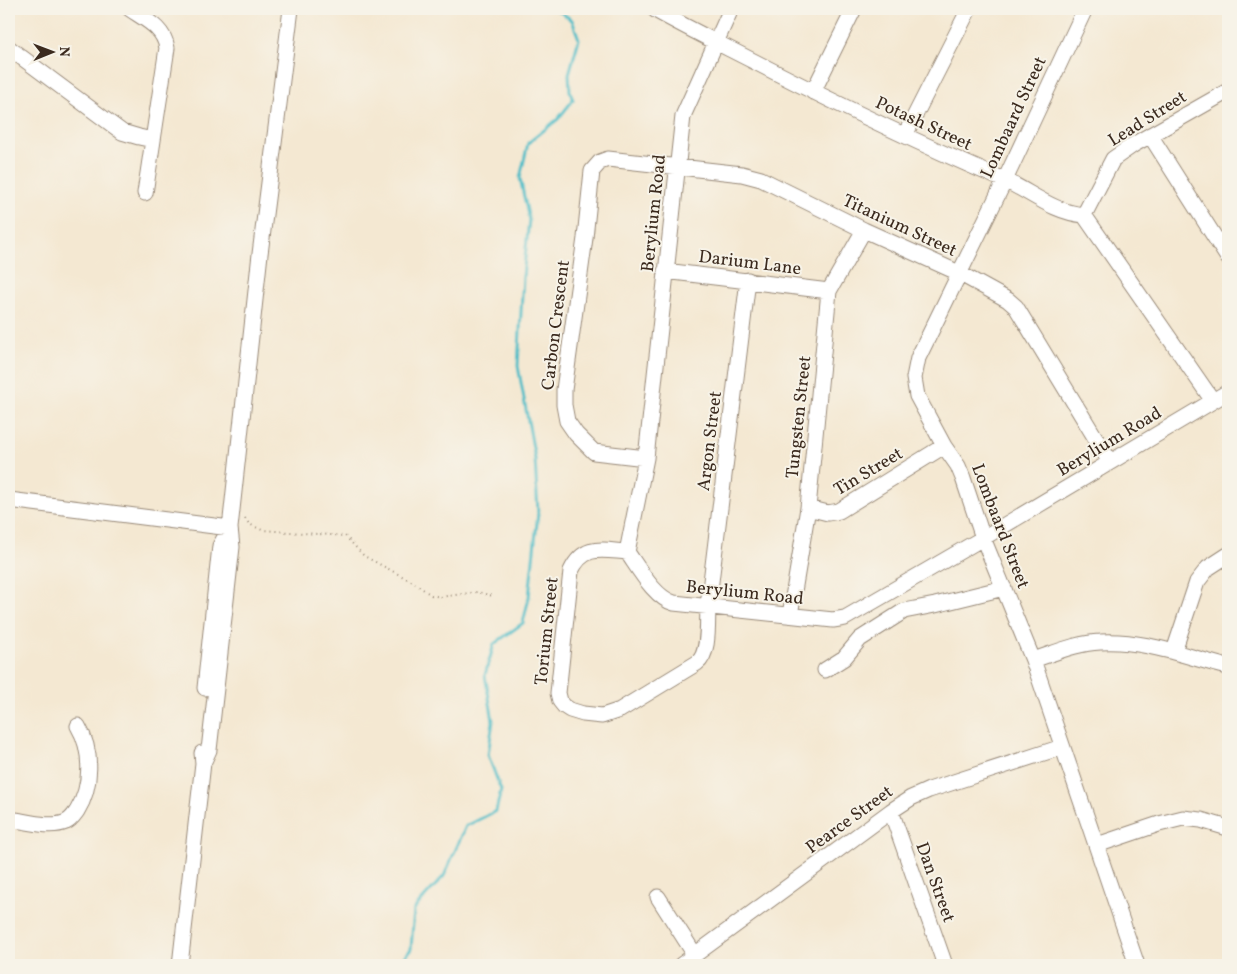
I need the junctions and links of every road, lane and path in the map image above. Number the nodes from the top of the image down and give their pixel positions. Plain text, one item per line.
1 (130, 9) edge
2 (291, 9) edge
3 (731, 9) edge
4 (854, 9) edge
5 (969, 9) edge
6 (1085, 9) edge
7 (655, 10) dead end
8 (715, 42) junction
9 (9, 48) edge
10 (1228, 91) edge
11 (813, 92) junction
12 (905, 135) junction
13 (1150, 135) junction
14 (153, 140) junction
15 (677, 167) junction
16 (592, 171) joint
17 (1005, 180) junction
18 (145, 192) dead end
19 (1084, 216) junction
20 (864, 230) junction
21 (1228, 258) edge
22 (665, 271) junction
23 (959, 273) junction
24 (748, 280) junction
25 (829, 291) junction
26 (1228, 392) edge
27 (1213, 401) junction
28 (944, 446) junction
29 (646, 458) junction
30 (1110, 462) junction
31 (9, 500) edge
32 (233, 502) junction
33 (808, 508) junction
34 (230, 528) junction
35 (984, 538) junction
36 (627, 552) junction
37 (1228, 555) edge
38 (1004, 588) junction
39 (493, 596) dead end
40 (708, 606) junction
41 (790, 615) junction
42 (845, 618) junction
43 (860, 639) junction
44 (1174, 651) junction
45 (1033, 660) junction
46 (1228, 667) edge
47 (825, 670) dead end
48 (78, 726) dead end
49 (1062, 747) junction
50 (891, 811) junction
51 (9, 819) edge
52 (1228, 828) edge
53 (1097, 845) junction
54 (658, 897) dead end
55 (696, 954) junction
56 (180, 965) edge
57 (681, 965) edge
58 (945, 965) edge
59 (1137, 965) edge

1 - 14 street
2 - 32 street
3 - 8 street, Berylium Road
4 - 11 street
5 - 12 street
6 - 17 street, Lombaard Street
7 - 8 street, Potash Street
8 - 11 street, Potash Street
8 - 15 street, Berylium Road
9 - 14 street
10 - 13 street, Lead Street
11 - 12 street, Potash Street
12 - 17 street, Potash Street
13 - 19 street, Lead Street
13 - 21 street
14 - 18 street
15 - 16 street, Titanium Street
15 - 20 street, Titanium Street
15 - 22 street, Berylium Road
16 - 29 street, Carbon Crescent
17 - 19 street, Potash Street
17 - 23 street, Lombaard Street
19 - 27 street
20 - 23 street, Titanium Street
20 - 25 street, Tungsten Street
22 - 24 street, Darium Lane
22 - 29 street, Berylium Road
23 - 28 street, Lombaard Street
23 - 30 street, Titanium Street
24 - 25 street, Darium Lane
24 - 40 street, Argon Street
25 - 33 street, Tungsten Street
26 - 27 street, Berylium Road
27 - 30 street, Berylium Road
28 - 33 street, Tin Street
28 - 35 street, Lombaard Street
29 - 36 street, Berylium Road
30 - 35 street, Berylium Road
31 - 34 street
32 - 34 street
32 - 39 path
33 - 41 street, Tungsten Street
34 - 56 street
35 - 38 street, Lombaard Street
35 - 42 street, Berylium Road
36 - 40 street, Berylium Road
36 - 40 street, Torium Street
37 - 44 street
38 - 43 street
38 - 45 street, Lombaard Street
40 - 41 street, Berylium Road
41 - 42 street, Berylium Road
42 - 43 street
43 - 47 street
44 - 45 street
44 - 46 street
45 - 49 street, Lombaard Street
48 - 51 street
49 - 50 street, Pearce Street
49 - 53 street, Lombaard Street
50 - 55 street, Pearce Street
50 - 58 street, Dan Street
52 - 53 street
53 - 59 street, Lombaard Street
54 - 55 street
55 - 57 street, Pearce Street

